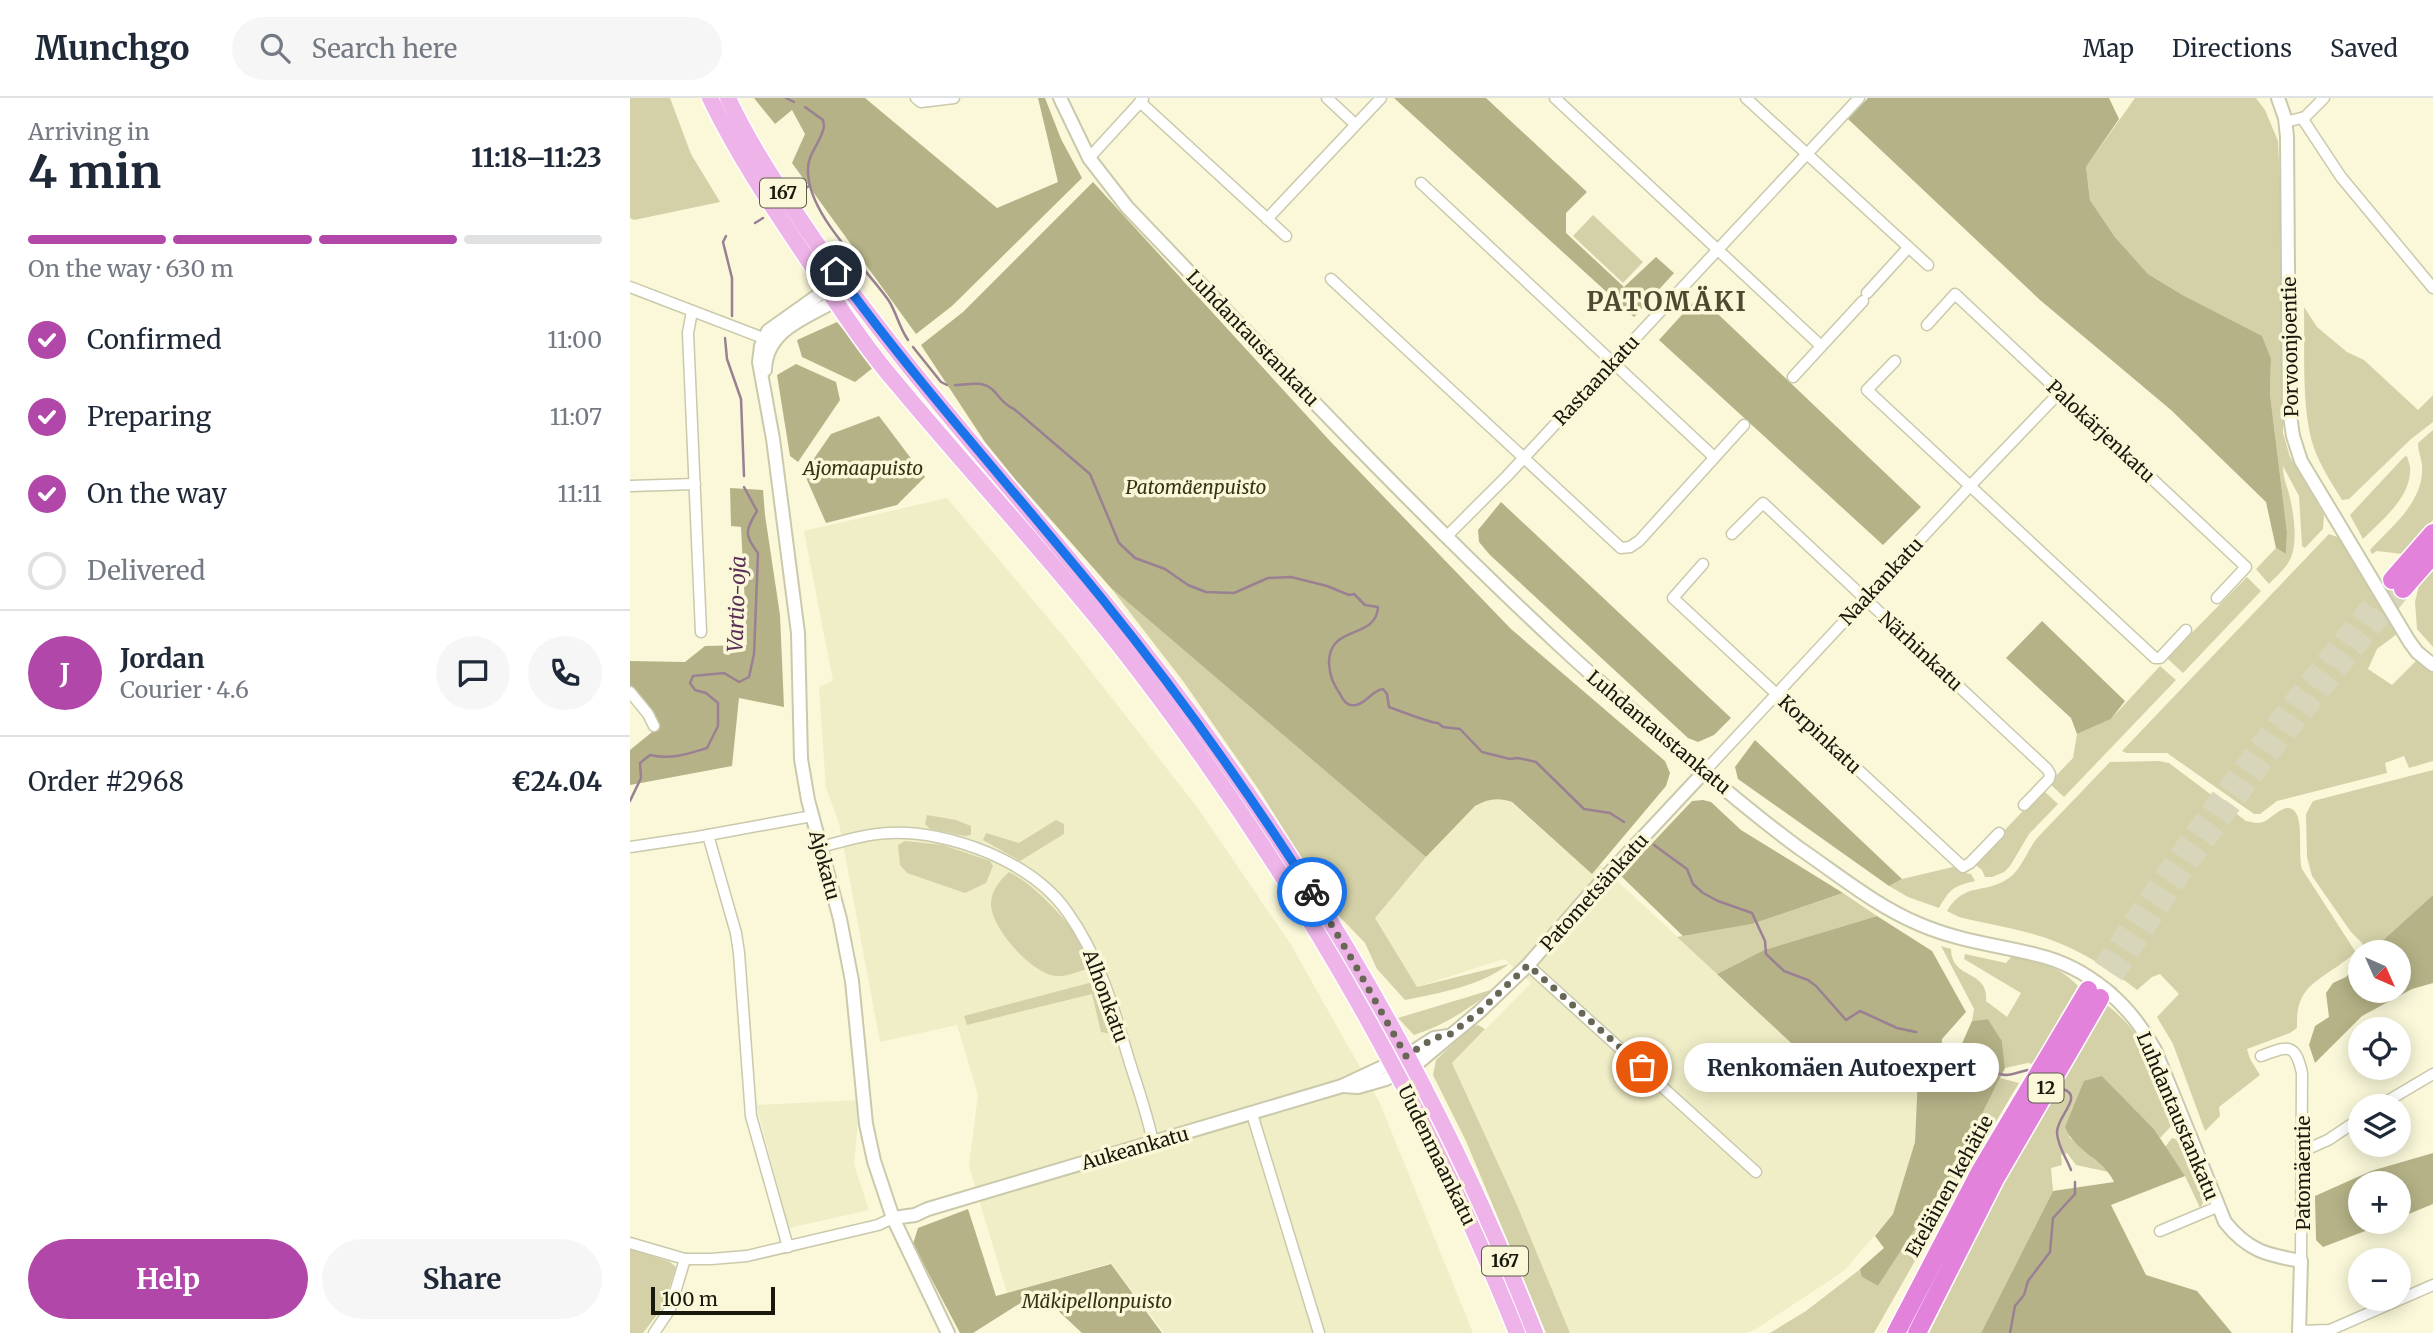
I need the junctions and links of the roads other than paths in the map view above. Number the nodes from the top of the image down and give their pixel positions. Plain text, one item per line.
1 (710, 98) edge
2 (728, 98) edge
3 (916, 98) edge
4 (954, 98) edge
5 (1060, 98) edge
6 (1327, 98) edge
7 (1381, 98) edge
8 (1555, 98) edge
9 (1746, 98) edge
10 (1859, 98) edge
11 (2269, 98) edge
12 (2278, 98) edge
13 (2323, 98) edge
14 (1142, 100) edge
15 (2302, 118) junction
16 (2286, 122) junction
17 (1355, 124) junction
18 (1807, 154) junction
19 (2288, 155) junction
20 (1088, 158) junction
21 (1421, 183) dead end
22 (1267, 219) junction
23 (1286, 236) dead end
24 (1908, 248) junction
25 (1717, 250) junction
26 (1928, 265) dead end
27 (1331, 279) dead end
28 (845, 283) junction
29 (630, 287) edge
30 (2433, 288) edge
31 (831, 295) junction
32 (692, 311) junction
33 (1927, 325) dead end
34 (768, 340) junction
35 (1820, 345) junction
36 (1895, 361) dead end
37 (1612, 363) junction
38 (1793, 377) dead end
39 (2059, 393) junction
40 (1744, 425) dead end
41 (1714, 457) junction
42 (1523, 458) junction
43 (695, 484) junction
44 (1969, 485) junction
45 (630, 486) edge
46 (2433, 533) edge
47 (1732, 534) dead end
48 (1446, 537) junction
49 (2433, 555) edge
50 (1703, 565) dead end
51 (2217, 598) dead end
52 (1865, 599) junction
53 (2186, 630) dead end
54 (701, 632) dead end
55 (2433, 665) edge
56 (630, 692) edge
57 (1776, 693) junction
58 (654, 726) dead end
59 (1704, 772) junction
60 (2024, 805) dead end
61 (812, 816) junction
62 (1999, 833) dead end
63 (708, 835) junction
64 (821, 846) junction
65 (630, 847) edge
66 (1528, 965) junction
67 (2094, 994) tunnel mouth
68 (2261, 1056) dead end
69 (1401, 1065) junction
70 (2433, 1074) edge
71 (2399, 1094) edge
72 (1252, 1114) junction
73 (2348, 1127) edge
74 (1153, 1143) junction
75 (2303, 1152) junction
76 (1756, 1172) dead end
77 (1981, 1187) junction
78 (2217, 1207) junction
79 (893, 1218) junction
80 (2160, 1231) dead end
81 (630, 1243) edge
82 (788, 1247) junction
83 (685, 1259) junction
84 (2301, 1262) junction
85 (2433, 1285) edge
86 (2299, 1332) edge
87 (654, 1333) edge
88 (948, 1333) edge
89 (1319, 1333) edge
90 (1517, 1333) edge
91 (1535, 1333) edge
92 (1883, 1333) edge
93 (1896, 1333) edge
94 (1917, 1333) edge
95 (1924, 1333) edge

1 - 31 main road, Uudenmaankatu / 167
2 - 28 main road, Uudenmaankatu / 167
3 - 4 street
5 - 20 street, Luhdantaustankatu
6 - 17 street
7 - 17 street
8 - 25 street
9 - 18 street
10 - 18 street, Rastaankatu
11 - 19 street, Porvoonjoentie
12 - 16 street, Porvoonjoentie
13 - 15 street
14 - 20 street
14 - 22 street
15 - 16 street
15 - 30 street
16 - 19 street, Porvoonjoentie
17 - 22 street
18 - 24 street
18 - 25 street, Rastaankatu
19 - 55 street, Porvoonjoentie
20 - 48 street, Luhdantaustankatu
21 - 37 street
22 - 23 street
24 - 26 street
24 - 35 street
25 - 35 street
25 - 37 street, Rastaankatu
27 - 42 street
28 - 31 street
28 - 69 main road, Uudenmaankatu / 167
29 - 32 street
31 - 34 street
31 - 69 main road, Uudenmaankatu / 167
32 - 34 street
32 - 43 street
33 - 39 street, Palokärjenkatu
34 - 61 street, Ajokatu
35 - 38 street
36 - 44 street
37 - 41 street
37 - 42 street, Rastaankatu
39 - 44 street, Naakankatu
39 - 51 street, Palokärjenkatu
40 - 41 street
41 - 42 street
42 - 48 street, Rastaankatu
43 - 45 street
43 - 54 street
44 - 52 street, Naakankatu
44 - 53 street
46 - 49 highway
47 - 52 street, Närhinkatu
48 - 59 street, Luhdantaustankatu
50 - 57 street, Korpinkatu
52 - 57 street, Naakankatu
52 - 60 street, Närhinkatu
56 - 58 street
57 - 59 street, Naakankatu
57 - 62 street, Korpinkatu
59 - 66 street, Patometsänkatu
59 - 78 street, Luhdantaustankatu
61 - 63 street
61 - 64 street, Ajokatu
63 - 65 street
63 - 82 street
64 - 74 street, Alhonkatu
64 - 79 street, Ajokatu
66 - 69 street, Patometsänkatu
66 - 76 street
67 - 77 highway, Eteläinen kehätie / 12
68 - 75 street, Patomäentie
69 - 72 street, Aukeankatu
69 - 90 main road, Uudenmaankatu / 167
69 - 91 main road, Uudenmaankatu / 167
70 - 71 street
72 - 74 street, Aukeankatu
72 - 89 street
73 - 75 street
74 - 79 street, Aukeankatu
75 - 84 street, Patomäentie
77 - 92 highway
77 - 93 highway, Eteläinen kehätie / 12
77 - 94 highway, Eteläinen kehätie / 12
77 - 95 highway
78 - 80 street
78 - 84 street, Luhdantaustankatu
79 - 82 street
79 - 88 street, Ajokatu
81 - 83 street
82 - 83 street
83 - 87 street
84 - 86 street, Patomäentie
85 - 86 street

